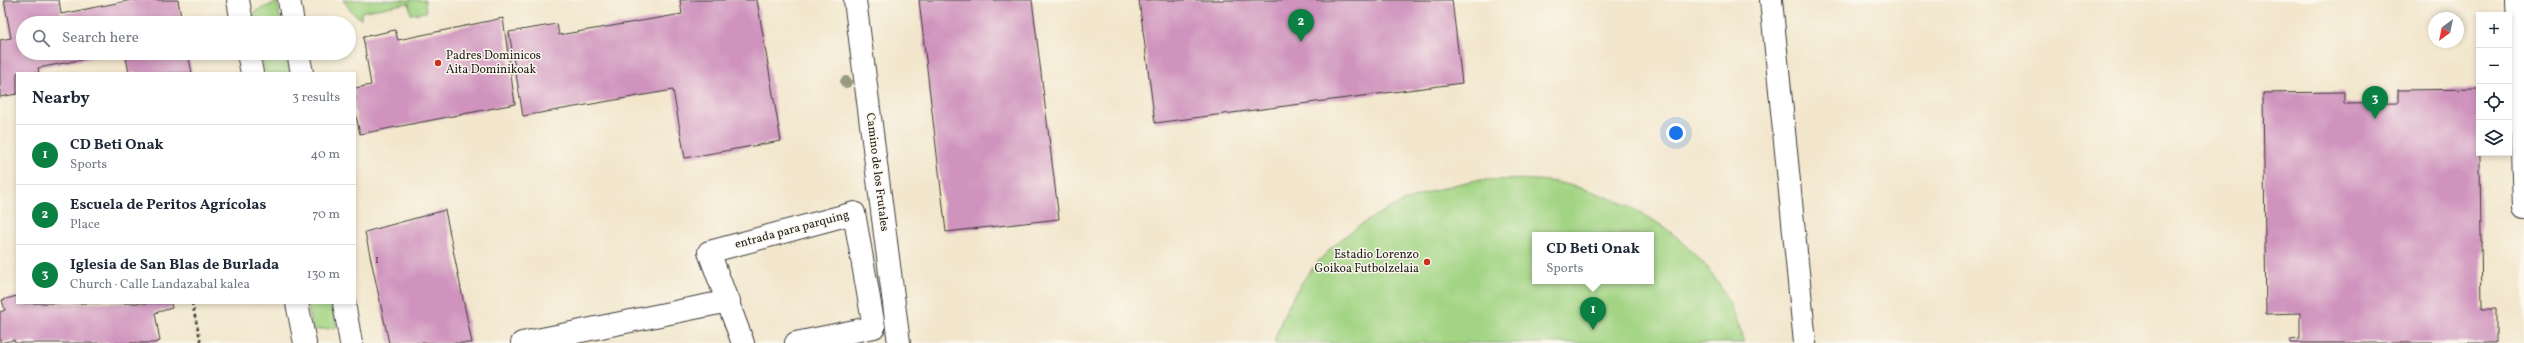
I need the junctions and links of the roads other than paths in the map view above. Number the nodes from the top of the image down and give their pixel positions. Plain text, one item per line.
1 (238, 0) edge
2 (289, 0) edge
3 (855, 0) edge
4 (1771, 0) edge
5 (2517, 0) edge
6 (241, 16) edge
7 (292, 16) edge
8 (249, 60) edge
9 (299, 60) edge
10 (252, 72) edge
11 (302, 72) edge
12 (2523, 151) edge
13 (2524, 208) edge
14 (729, 301) junction
15 (297, 304) edge
16 (344, 304) edge
17 (305, 343) edge
18 (351, 343) edge
19 (522, 343) edge
20 (743, 343) edge
21 (796, 343) edge
22 (899, 343) edge
23 (1805, 343) edge

1 - 6 street
2 - 7 street
3 - 22 street, Camino de los Frutales
4 - 23 street
5 - 12 street
8 - 10 street
9 - 11 street
12 - 13 street
14 - 19 street
14 - 20 street, entrada para parquing
14 - 21 street, entrada para parquing
15 - 17 street
16 - 18 street

